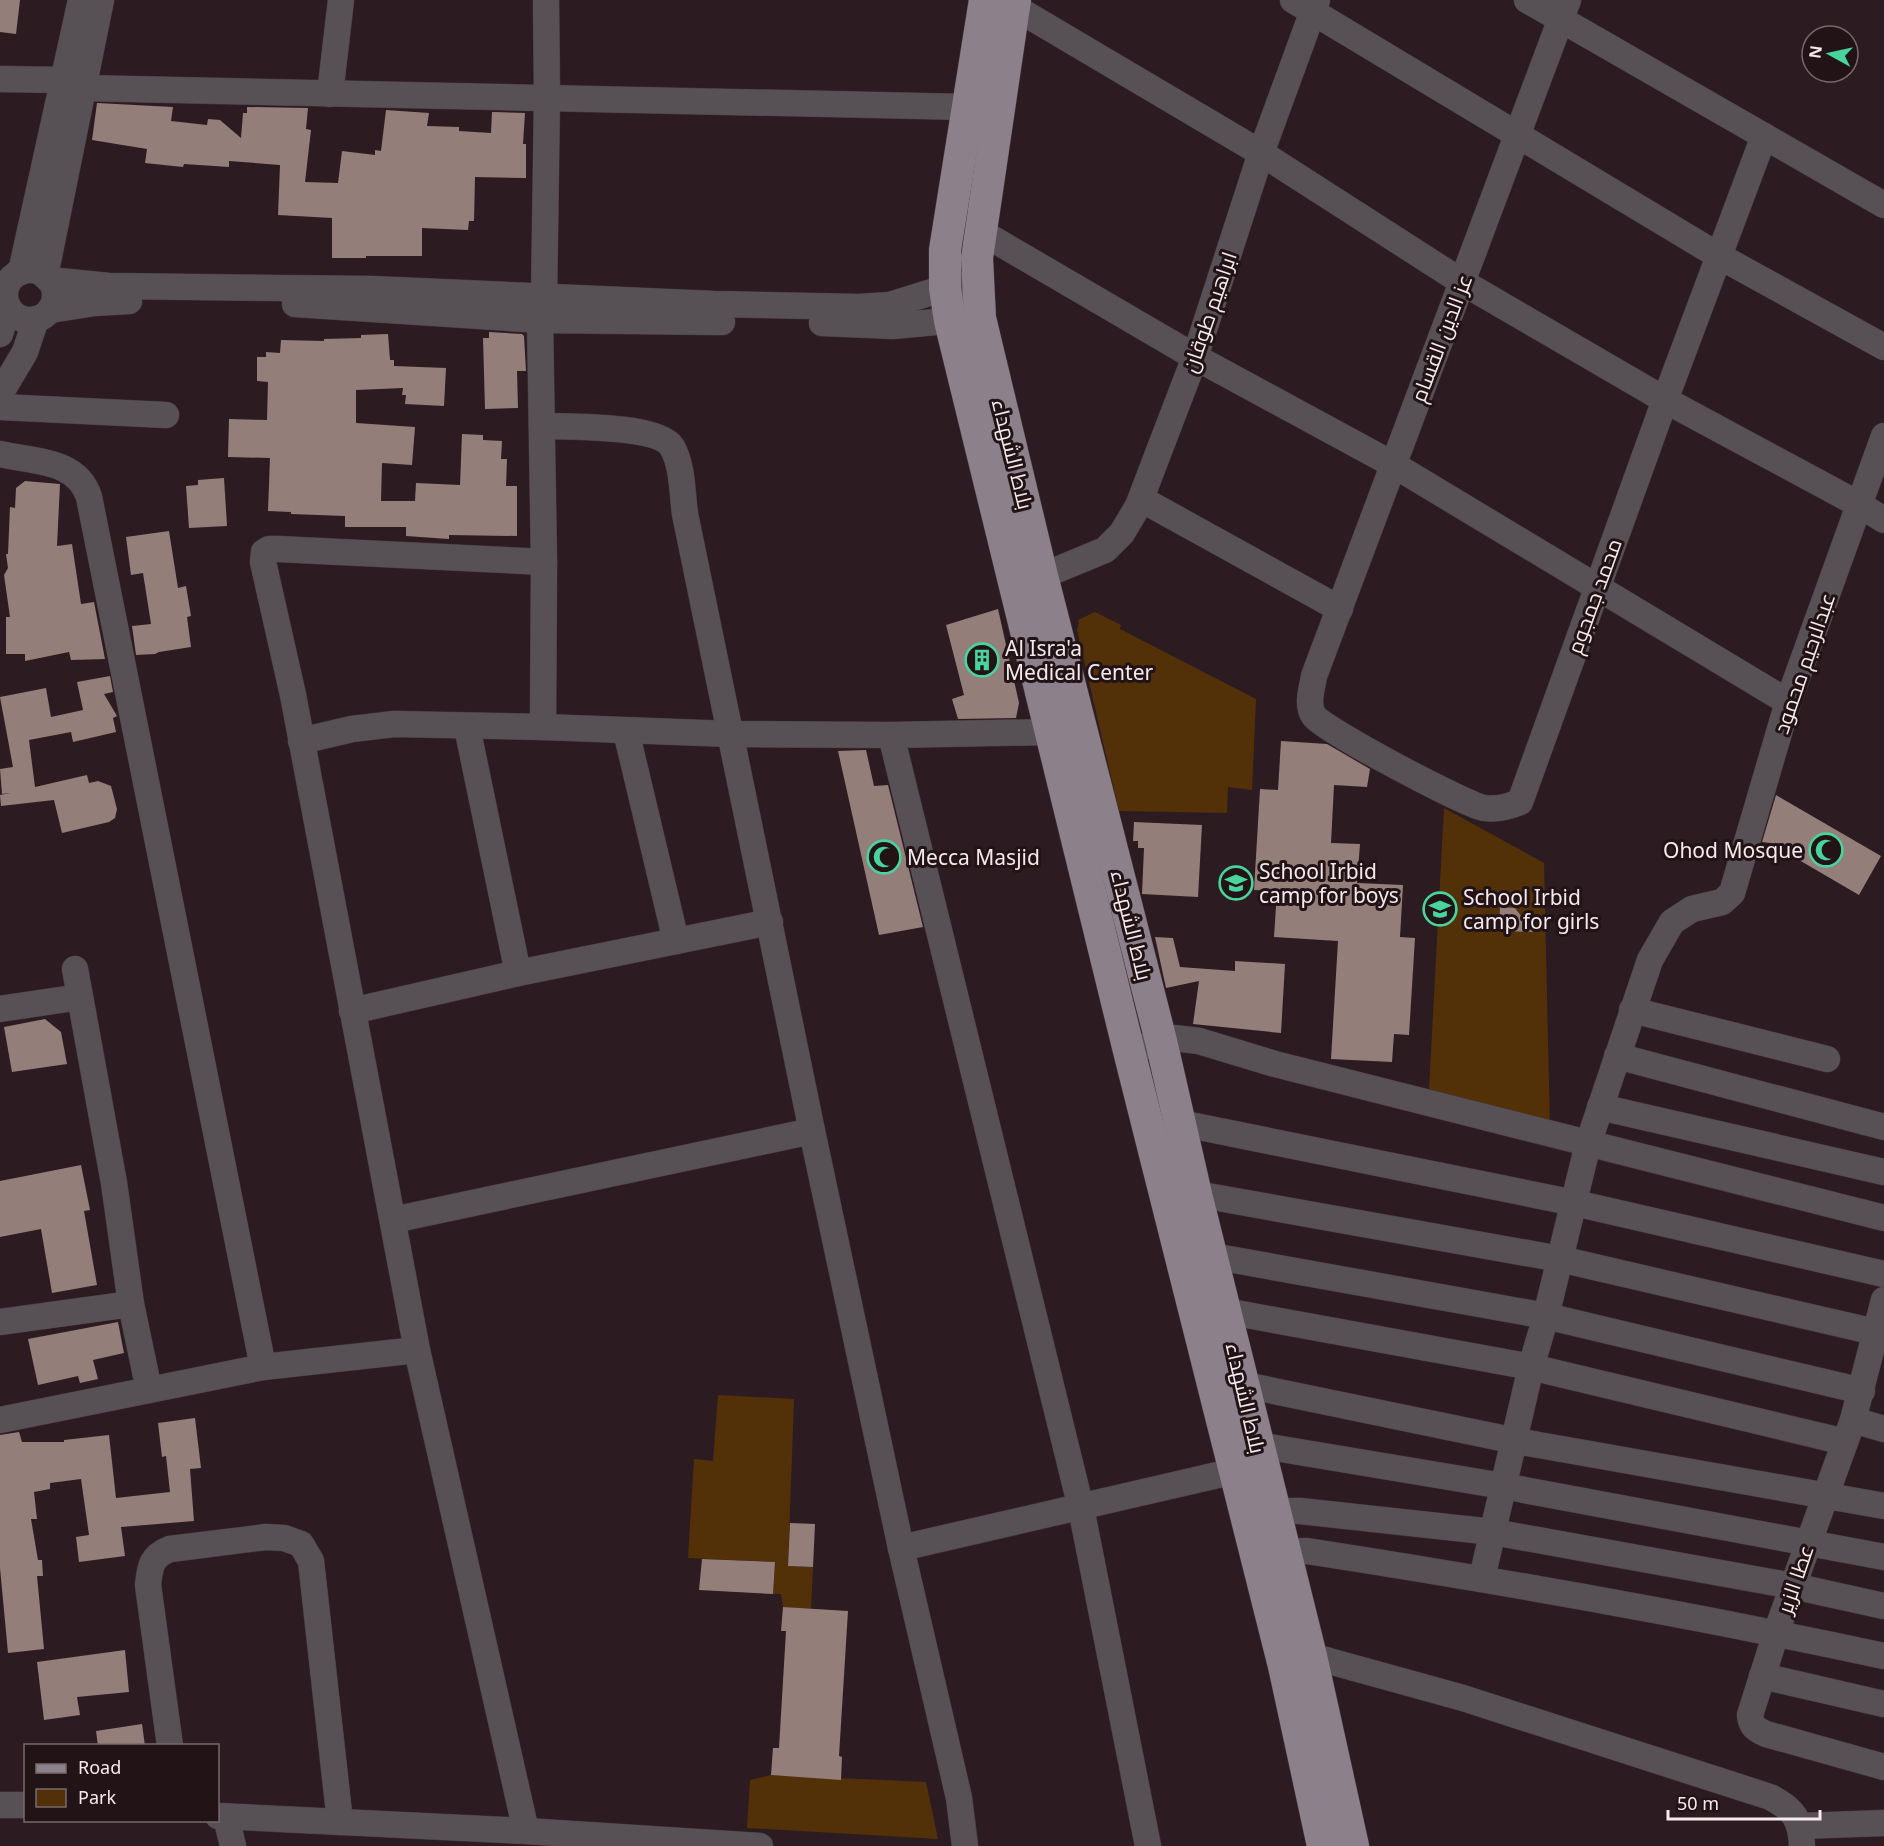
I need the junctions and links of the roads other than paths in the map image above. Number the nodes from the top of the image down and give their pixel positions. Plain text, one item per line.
1 (81, 0) edge
2 (101, 0) edge
3 (341, 0) edge
4 (546, 0) edge
5 (1527, 0) edge
6 (1005, 2) edge
7 (1308, 4) edge
8 (1565, 10) edge
9 (0, 79) edge
10 (74, 84) junction
11 (330, 94) junction
12 (547, 97) junction
13 (966, 107) junction
14 (1517, 136) junction
15 (1764, 136) junction
16 (1261, 153) junction
17 (1884, 205) edge
18 (981, 232) junction
19 (1719, 256) junction
20 (978, 282) junction
21 (1462, 282) junction
22 (21, 286) edge
23 (945, 288) junction
24 (542, 309) junction
25 (43, 314) junction
26 (980, 318) junction
27 (950, 321) junction
28 (0, 334) edge
29 (1884, 347) edge
30 (1195, 357) junction
31 (0, 394) edge
32 (1665, 400) junction
33 (0, 407) edge
34 (166, 415) dead end
35 (542, 426) junction
36 (1884, 436) edge
37 (1, 460) edge
38 (1394, 465) junction
39 (1141, 499) junction
40 (1860, 505) junction
41 (1884, 519) edge
42 (544, 562) junction
43 (1042, 576) junction
44 (1598, 586) junction
45 (1340, 609) junction
46 (1314, 676) joint
47 (1788, 702) junction
48 (467, 727) junction
49 (543, 727) junction
50 (626, 731) junction
51 (1050, 732) junction
52 (730, 734) junction
53 (891, 735) junction
54 (301, 741) junction
55 (770, 922) junction
56 (676, 940) junction
57 (75, 969) dead end
58 (518, 973) junction
59 (80, 997) junction
60 (0, 1009) edge
61 (1632, 1010) junction
62 (352, 1011) junction
63 (1161, 1041) junction
64 (1129, 1051) junction
65 (1617, 1056) junction
66 (1827, 1059) dead end
67 (1600, 1107) junction
68 (1180, 1123) junction
69 (1884, 1127) edge
70 (812, 1131) junction
71 (1588, 1144) junction
72 (1884, 1172) edge
73 (1196, 1194) junction
74 (1575, 1203) junction
75 (1884, 1218) edge
76 (393, 1220) junction
77 (1212, 1256) junction
78 (1560, 1258) junction
79 (1884, 1274) edge
80 (131, 1304) junction
81 (1225, 1311) junction
82 (1546, 1317) junction
83 (1880, 1320) edge
84 (0, 1322) edge
85 (417, 1350) junction
86 (263, 1367) junction
87 (1532, 1367) junction
88 (1871, 1379) edge
89 (1245, 1385) junction
90 (149, 1390) junction
91 (0, 1420) edge
92 (1884, 1429) edge
93 (1849, 1431) junction
94 (1516, 1441) junction
95 (1257, 1445) junction
96 (1235, 1471) junction
97 (1503, 1486) junction
98 (1827, 1496) junction
99 (1884, 1506) edge
100 (1081, 1508) junction
101 (1274, 1511) junction
102 (1493, 1532) junction
103 (1808, 1541) junction
104 (901, 1548) junction
105 (1284, 1552) junction
106 (1884, 1557) edge
107 (1482, 1578) junction
108 (1793, 1587) junction
109 (1884, 1606) edge
110 (1776, 1633) junction
111 (1884, 1656) edge
112 (1297, 1661) junction
113 (1762, 1676) junction
114 (1884, 1704) edge
115 (170, 1744) edge
116 (1884, 1767) edge
117 (0, 1804) edge
118 (24, 1805) edge
119 (222, 1817) edge
120 (340, 1822) junction
121 (1884, 1823) edge
122 (526, 1831) junction
123 (1802, 1836) edge
124 (232, 1846) edge
125 (756, 1846) edge
126 (760, 1846) edge
127 (965, 1846) edge
128 (1148, 1846) edge
129 (1323, 1846) edge
130 (1353, 1846) edge

1 - 10 street
2 - 10 street
3 - 11 street
4 - 12 street
5 - 8 street
6 - 13 main road
6 - 16 street
6 - 18 main road, بلاط الشهداء
7 - 14 street
7 - 16 street, ابراهيم طوقان
8 - 14 street, عز الدين القسام
8 - 15 street
9 - 10 street
10 - 11 street
10 - 22 street
11 - 12 street
12 - 13 street
12 - 24 street
13 - 23 main road
14 - 19 street
14 - 21 street, عز الدين القسام
15 - 17 street
15 - 19 street, محمد جمجوم
16 - 21 street
16 - 30 street, ابراهيم طوقان
18 - 20 main road, بلاط الشهداء
18 - 30 street
19 - 29 street
19 - 32 street, محمد جمجوم
20 - 23 street
20 - 26 main road, بلاط الشهداء
21 - 32 street
21 - 38 street, عز الدين القسام
22 - 24 street
22 - 25 street
22 - 25 street
22 - 28 street
23 - 24 street
23 - 27 main road
24 - 25 street
24 - 27 street
24 - 35 street
25 - 31 street
26 - 27 street
26 - 43 main road, بلاط الشهداء
27 - 51 main road
30 - 38 street
30 - 39 street, ابراهيم طوقان
32 - 40 street
32 - 44 street, محمد جمجوم
33 - 34 street
35 - 42 street
35 - 52 street
36 - 40 street, عبدالرحيم محمود
37 - 86 street
38 - 44 street
38 - 45 street, عز الدين القسام
39 - 43 street, ابراهيم طوقان
39 - 45 street
40 - 41 street
40 - 47 street, عبدالرحيم محمود
42 - 49 street
42 - 54 street
43 - 63 main road, بلاط الشهداء
44 - 46 street, محمد جمجوم
44 - 47 street
45 - 46 street, عز الدين القسام
47 - 61 street, عبدالرحيم محمود
48 - 49 street
48 - 54 street
48 - 58 street
49 - 50 street
50 - 52 street
50 - 56 street
51 - 53 street
51 - 64 main road
52 - 53 street
52 - 55 street
53 - 100 street
54 - 62 street
55 - 56 street
55 - 70 street
56 - 58 street
57 - 59 street
58 - 62 street
59 - 60 street
59 - 80 street
61 - 65 street
61 - 66 street
62 - 76 street
63 - 64 street
63 - 68 main road, بلاط الشهداء
63 - 71 street
64 - 96 main road
65 - 67 street
65 - 69 street
67 - 71 street
67 - 72 street
68 - 73 main road, بلاط الشهداء
68 - 74 street
70 - 76 street
70 - 104 street
71 - 74 street
71 - 75 street
73 - 77 main road, بلاط الشهداء
73 - 78 street
74 - 78 street
74 - 79 street
76 - 85 street
77 - 81 main road, بلاط الشهداء
77 - 82 street
78 - 82 street
78 - 83 street
80 - 84 street
80 - 90 street
81 - 87 street
81 - 89 main road, بلاط الشهداء
82 - 87 street
82 - 88 street
83 - 88 street, عطا الزير
85 - 86 street
85 - 122 street
86 - 90 street
87 - 93 street
87 - 94 street
88 - 93 street, عطا الزير
89 - 94 street
89 - 95 main road, بلاط الشهداء
90 - 91 street
92 - 93 street
93 - 98 street, عطا الزير
94 - 97 street
94 - 98 street
95 - 97 street
95 - 101 main road, بلاط الشهداء
96 - 100 street
96 - 112 main road
97 - 102 street
97 - 103 street
98 - 99 street
98 - 103 street, عطا الزير
100 - 104 street
100 - 128 street
101 - 102 street
101 - 105 main road, بلاط الشهداء
102 - 107 street
102 - 108 street
103 - 106 street
103 - 108 street, عطا الزير
104 - 127 street
105 - 107 street
105 - 112 main road, بلاط الشهداء
107 - 110 street
108 - 109 street
108 - 110 street, عطا الزير
110 - 111 street
110 - 113 street, عطا الزير
112 - 123 street
112 - 129 main road
112 - 130 main road, بلاط الشهداء
113 - 114 street
113 - 116 street, عطا الزير
115 - 120 street
117 - 118 street
119 - 120 street
119 - 124 street
120 - 122 street
121 - 123 street
122 - 125 street
125 - 126 street

